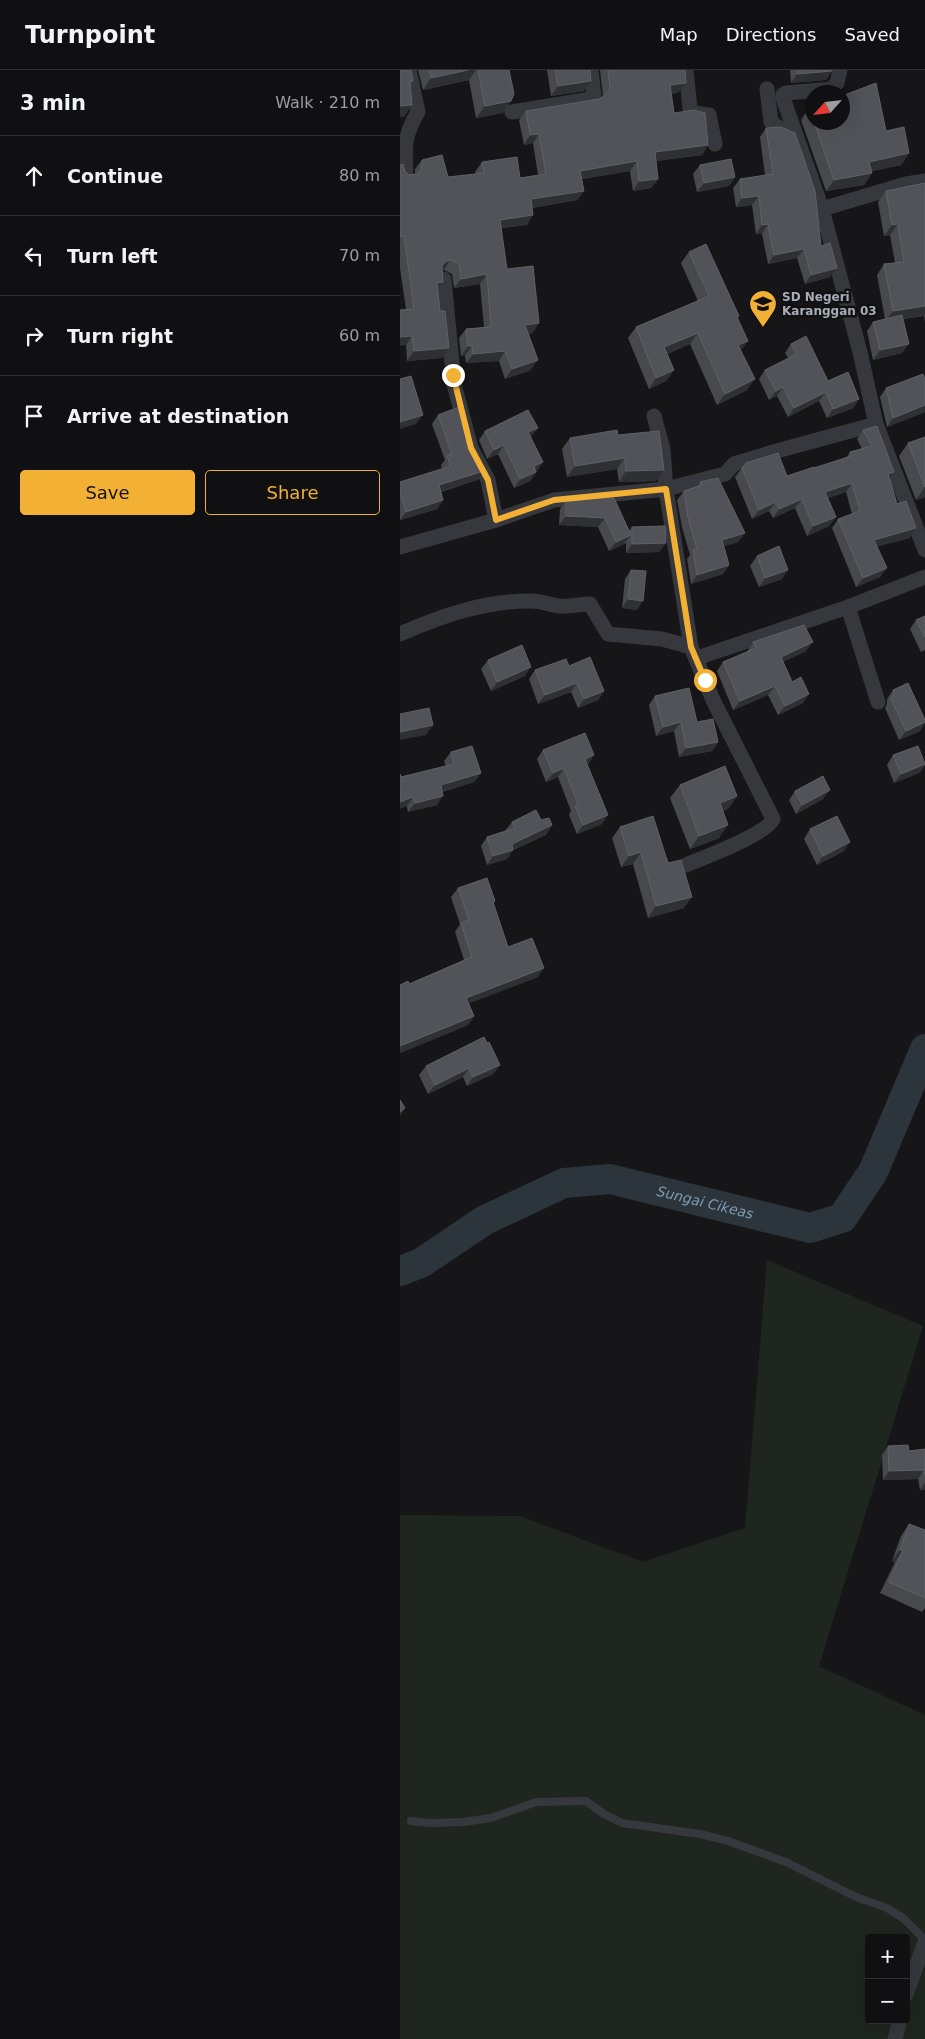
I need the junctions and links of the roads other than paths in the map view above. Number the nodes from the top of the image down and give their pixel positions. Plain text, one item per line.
1 (409, 70) edge
2 (591, 70) edge
3 (686, 70) edge
4 (840, 70) edge
5 (767, 89) dead end
6 (512, 112) edge
7 (796, 135) junction
8 (715, 144) dead end
9 (406, 176) edge
10 (925, 181) edge
11 (822, 209) junction
12 (444, 279) edge
13 (654, 416) dead end
14 (876, 424) junction
15 (666, 489) junction
16 (496, 520) junction
17 (400, 547) edge
18 (925, 550) edge
19 (925, 577) edge
20 (848, 607) junction
21 (400, 634) edge
22 (694, 653) junction
23 (878, 702) dead end
24 (686, 865) dead end
25 (411, 1821) dead end
26 (925, 1941) edge
27 (910, 1984) edge
28 (899, 2024) edge
29 (895, 2039) edge

1 - 9 street
2 - 6 street
3 - 8 street
4 - 7 street
5 - 7 street
7 - 11 street
10 - 11 street
11 - 14 street
12 - 16 street
13 - 15 street
14 - 15 street
14 - 18 street
15 - 16 street
15 - 22 street
16 - 17 street
19 - 20 street
20 - 22 street
20 - 23 street
21 - 22 street
22 - 24 street
25 - 26 lane
26 - 27 street
28 - 29 street

